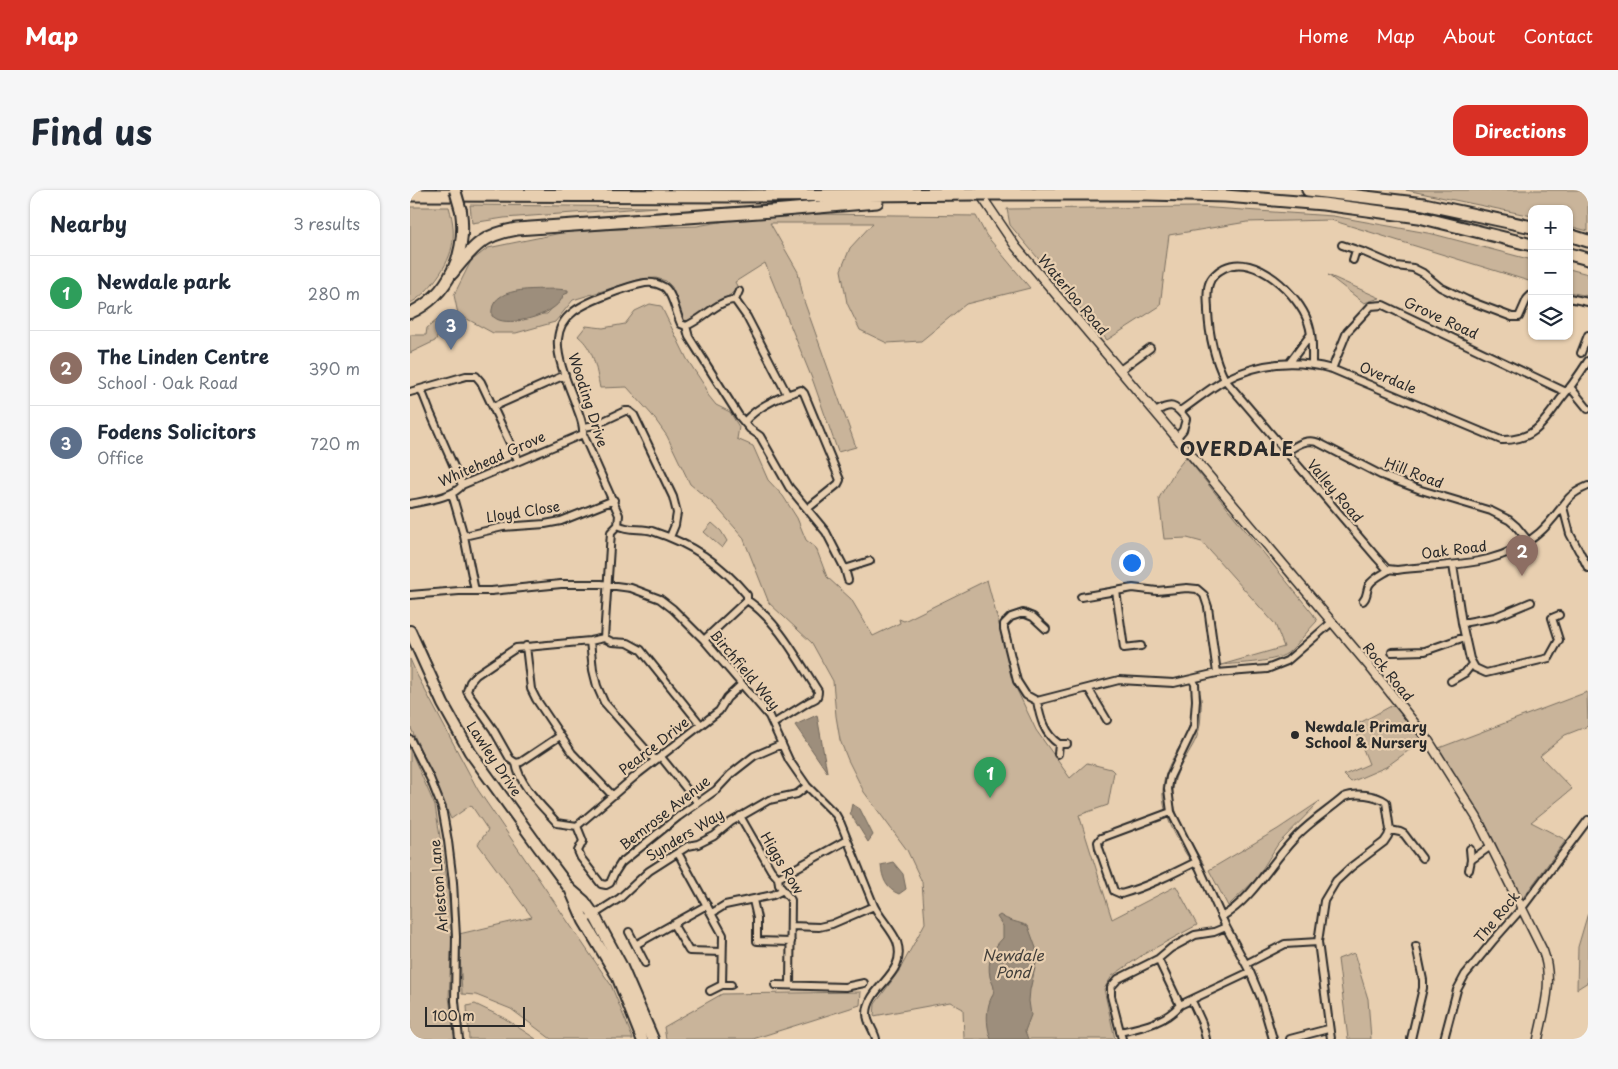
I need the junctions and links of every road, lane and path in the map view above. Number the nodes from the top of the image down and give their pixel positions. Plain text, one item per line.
1 (455, 190) edge
2 (1308, 190) edge
3 (977, 193) edge
4 (410, 195) edge
5 (1528, 227) edge
6 (1573, 237) edge
7 (1588, 241) edge
8 (1528, 243) edge
9 (1342, 245) dead end
10 (1356, 250) junction
11 (1573, 255) edge
12 (1588, 259) edge
13 (1354, 260) dead end
14 (452, 273) junction
15 (739, 291) dead end
16 (1531, 295) edge
17 (1573, 299) edge
18 (735, 300) junction
19 (1588, 302) edge
20 (410, 313) edge
21 (686, 326) junction
22 (1311, 334) junction
23 (1588, 335) edge
24 (1150, 348) dead end
25 (1580, 353) dead end
26 (1290, 362) junction
27 (1588, 362) edge
28 (1312, 364) junction
29 (1332, 369) junction
30 (1120, 370) junction
31 (565, 375) junction
32 (1225, 380) junction
33 (421, 389) junction
34 (1568, 390) junction
35 (410, 392) edge
36 (787, 394) junction
37 (493, 407) junction
38 (1588, 409) edge
39 (1180, 411) junction
40 (1155, 412) junction
41 (744, 422) junction
42 (583, 430) junction
43 (1176, 438) junction
44 (1286, 452) junction
45 (518, 460) junction
46 (462, 485) junction
47 (1588, 486) edge
48 (452, 494) junction
49 (614, 500) junction
50 (410, 504) edge
51 (1563, 507) junction
52 (807, 509) junction
53 (618, 525) junction
54 (464, 536) junction
55 (670, 537) junction
56 (1529, 542) junction
57 (870, 561) dead end
58 (1453, 565) junction
59 (1588, 568) edge
60 (845, 569) junction
61 (1389, 570) junction
62 (848, 580) dead end
63 (608, 584) junction
64 (1116, 590) junction
65 (475, 591) junction
66 (410, 595) edge
67 (1081, 597) dead end
68 (747, 600) junction
69 (1364, 601) dead end
70 (1532, 602) dead end
71 (1559, 615) dead end
72 (1332, 622) junction
73 (1462, 623) junction
74 (1046, 629) dead end
75 (410, 630) edge
76 (1465, 637) junction
77 (604, 638) junction
78 (704, 640) junction
79 (590, 641) junction
80 (526, 646) junction
81 (1141, 646) dead end
82 (1392, 652) dead end
83 (1472, 664) junction
84 (1217, 673) junction
85 (1192, 680) junction
86 (1451, 681) dead end
87 (742, 684) junction
88 (1088, 688) junction
89 (1037, 702) junction
90 (1109, 707) dead end
91 (1101, 711) junction
92 (1106, 720) dead end
93 (773, 724) junction
94 (701, 725) junction
95 (560, 736) junction
96 (410, 739) edge
97 (782, 744) junction
98 (1059, 744) junction
99 (1067, 744) dead end
100 (1058, 754) dead end
101 (658, 758) junction
102 (516, 763) junction
103 (807, 786) junction
104 (612, 795) junction
105 (697, 802) junction
106 (1171, 812) junction
107 (740, 816) junction
108 (1588, 820) edge
109 (577, 826) junction
110 (1390, 830) junction
111 (847, 840) junction
112 (1491, 846) junction
113 (1470, 849) dead end
114 (678, 852) junction
115 (1422, 858) dead end
116 (1471, 860) junction
117 (1196, 862) junction
118 (1469, 870) dead end
119 (778, 878) junction
120 (570, 889) junction
121 (783, 890) junction
122 (753, 900) junction
123 (708, 905) junction
124 (874, 906) junction
125 (1522, 908) junction
126 (712, 913) junction
127 (594, 915) junction
128 (1223, 916) junction
129 (584, 921) junction
130 (673, 924) junction
131 (791, 926) junction
132 (1226, 927) junction
133 (629, 932) dead end
134 (791, 942) junction
135 (1318, 942) junction
136 (637, 944) junction
137 (1416, 946) dead end
138 (722, 952) junction
139 (1158, 959) junction
140 (646, 963) dead end
141 (1246, 964) junction
142 (1250, 972) junction
143 (864, 983) dead end
144 (722, 985) junction
145 (731, 985) dead end
146 (790, 985) junction
147 (776, 986) dead end
148 (710, 991) dead end
149 (1192, 1001) junction
150 (1180, 1005) junction
151 (1328, 1029) junction
152 (1121, 1035) edge
153 (459, 1039) edge
154 (642, 1039) edge
155 (653, 1039) edge
156 (876, 1039) edge
157 (1206, 1039) edge
158 (1273, 1039) edge
159 (1290, 1039) edge
160 (1331, 1039) edge
161 (1411, 1039) edge
162 (1444, 1039) edge
163 (1538, 1039) edge

1 - 14 main road, bridge
2 - 5 highway
3 - 4 highway
3 - 8 highway
3 - 14 highway
3 - 30 street, Waterloo Road
6 - 7 highway
9 - 10 street
10 - 13 street
10 - 16 street
11 - 12 highway
14 - 20 main road
15 - 18 street
17 - 19 street
18 - 21 street
18 - 36 street
21 - 31 street, Wooding Drive
21 - 41 street, Wooding Drive
22 - 26 street
22 - 28 street
22 - 32 street
23 - 25 street
24 - 30 street
26 - 28 street, Overdale
26 - 32 street, Overdale
27 - 34 street, Overdale
28 - 29 street, Overdale
29 - 34 street, Overdale
29 - 34 street, Grove Road
30 - 40 street, Waterloo Road
31 - 37 street
31 - 42 street, Wooding Drive
32 - 39 street, Overdale
32 - 44 street, Valley Road
33 - 35 street
33 - 37 street
33 - 46 street
34 - 38 street
36 - 41 street
36 - 52 street
37 - 45 street
39 - 40 street
39 - 43 street
40 - 43 street, Rock Road
41 - 52 street, Wooding Drive
42 - 45 street, Whitehead Grove
42 - 49 street, Wooding Drive
42 - 55 street, Whitehead Grove
43 - 72 street, Rock Road
44 - 56 street, Hill Road
44 - 61 street, Valley Road
45 - 46 street, Whitehead Grove
46 - 48 street, Whitehead Grove
47 - 51 street, Oak Road
48 - 50 street, Whitehead Grove
48 - 54 street
49 - 53 street, Wooding Drive
49 - 54 street, Lloyd Close
51 - 56 street, Oak Road
51 - 59 street
52 - 60 street, Wooding Drive
53 - 55 street
53 - 63 street, Wooding Drive
54 - 65 street
55 - 68 street
56 - 58 street, Oak Road
57 - 60 street
58 - 61 street, Oak Road
58 - 73 street
60 - 62 street, Wooding Drive
61 - 69 street
63 - 65 street, Birchfield Way
63 - 77 street, Wooding Drive
63 - 78 street, Birchfield Way
64 - 67 street
64 - 81 street
64 - 84 street
65 - 66 street, Birchfield Way
68 - 78 street
68 - 93 street
70 - 73 street
71 - 83 street
72 - 84 street
72 - 112 street, Rock Road
73 - 76 street
74 - 89 street
75 - 120 main road, Lawley Drive
76 - 82 street
76 - 83 street
77 - 79 street
77 - 94 street
78 - 87 street, Birchfield Way
79 - 80 street
79 - 101 street
80 - 95 street
80 - 102 street
83 - 86 street
84 - 85 street
85 - 88 street
85 - 106 street
87 - 93 street, Birchfield Way
87 - 94 street, Pearce Drive
88 - 89 street
88 - 91 street
89 - 98 street
90 - 91 street
91 - 92 street
93 - 97 street, Birchfield Way
94 - 101 street, Pearce Drive
95 - 102 street
95 - 104 street
96 - 153 street, Arleston Lane
97 - 103 street, Birchfield Way
97 - 105 street, Bemrose Avenue
98 - 99 street
98 - 100 street
101 - 104 street, Pearce Drive
101 - 105 street
102 - 109 street
103 - 107 street, Synders Way
103 - 111 street, Birchfield Way
104 - 109 street, Pearce Drive
105 - 109 street, Bemrose Avenue
106 - 117 street
106 - 117 street
107 - 114 street, Synders Way
107 - 119 street, Higgs Row
108 - 125 street, The Rock
110 - 115 street
110 - 128 street
110 - 135 street
111 - 119 street
111 - 124 street, Birchfield Way
112 - 116 street
112 - 125 street, Rock Road
113 - 116 street
114 - 123 street
114 - 127 street, Synders Way
116 - 118 street
117 - 128 street
119 - 121 street, Higgs Row
120 - 127 main road, Lawley Drive
120 - 129 main road, Lawley Drive
121 - 122 street
121 - 131 street, Higgs Row
122 - 126 street
122 - 134 street
123 - 126 street
123 - 130 street
124 - 131 street
124 - 156 street, Birchfield Way
125 - 162 street, The Rock
125 - 163 street, Rock Road
126 - 138 street
127 - 129 street, Synders Way
127 - 155 main road, Lawley Drive
128 - 132 street
129 - 154 main road, Lawley Drive
130 - 136 street
130 - 138 street
131 - 134 street, Higgs Row
132 - 139 street
132 - 141 street
133 - 136 street
134 - 146 street, Higgs Row
135 - 141 street
135 - 151 street
136 - 140 street
137 - 161 street
138 - 144 street
139 - 150 street
139 - 152 street
141 - 142 street
142 - 149 street
142 - 158 street
143 - 146 street
144 - 145 street
144 - 148 street
146 - 147 street
149 - 150 street
149 - 157 street
150 - 152 street
151 - 159 street
151 - 160 street

